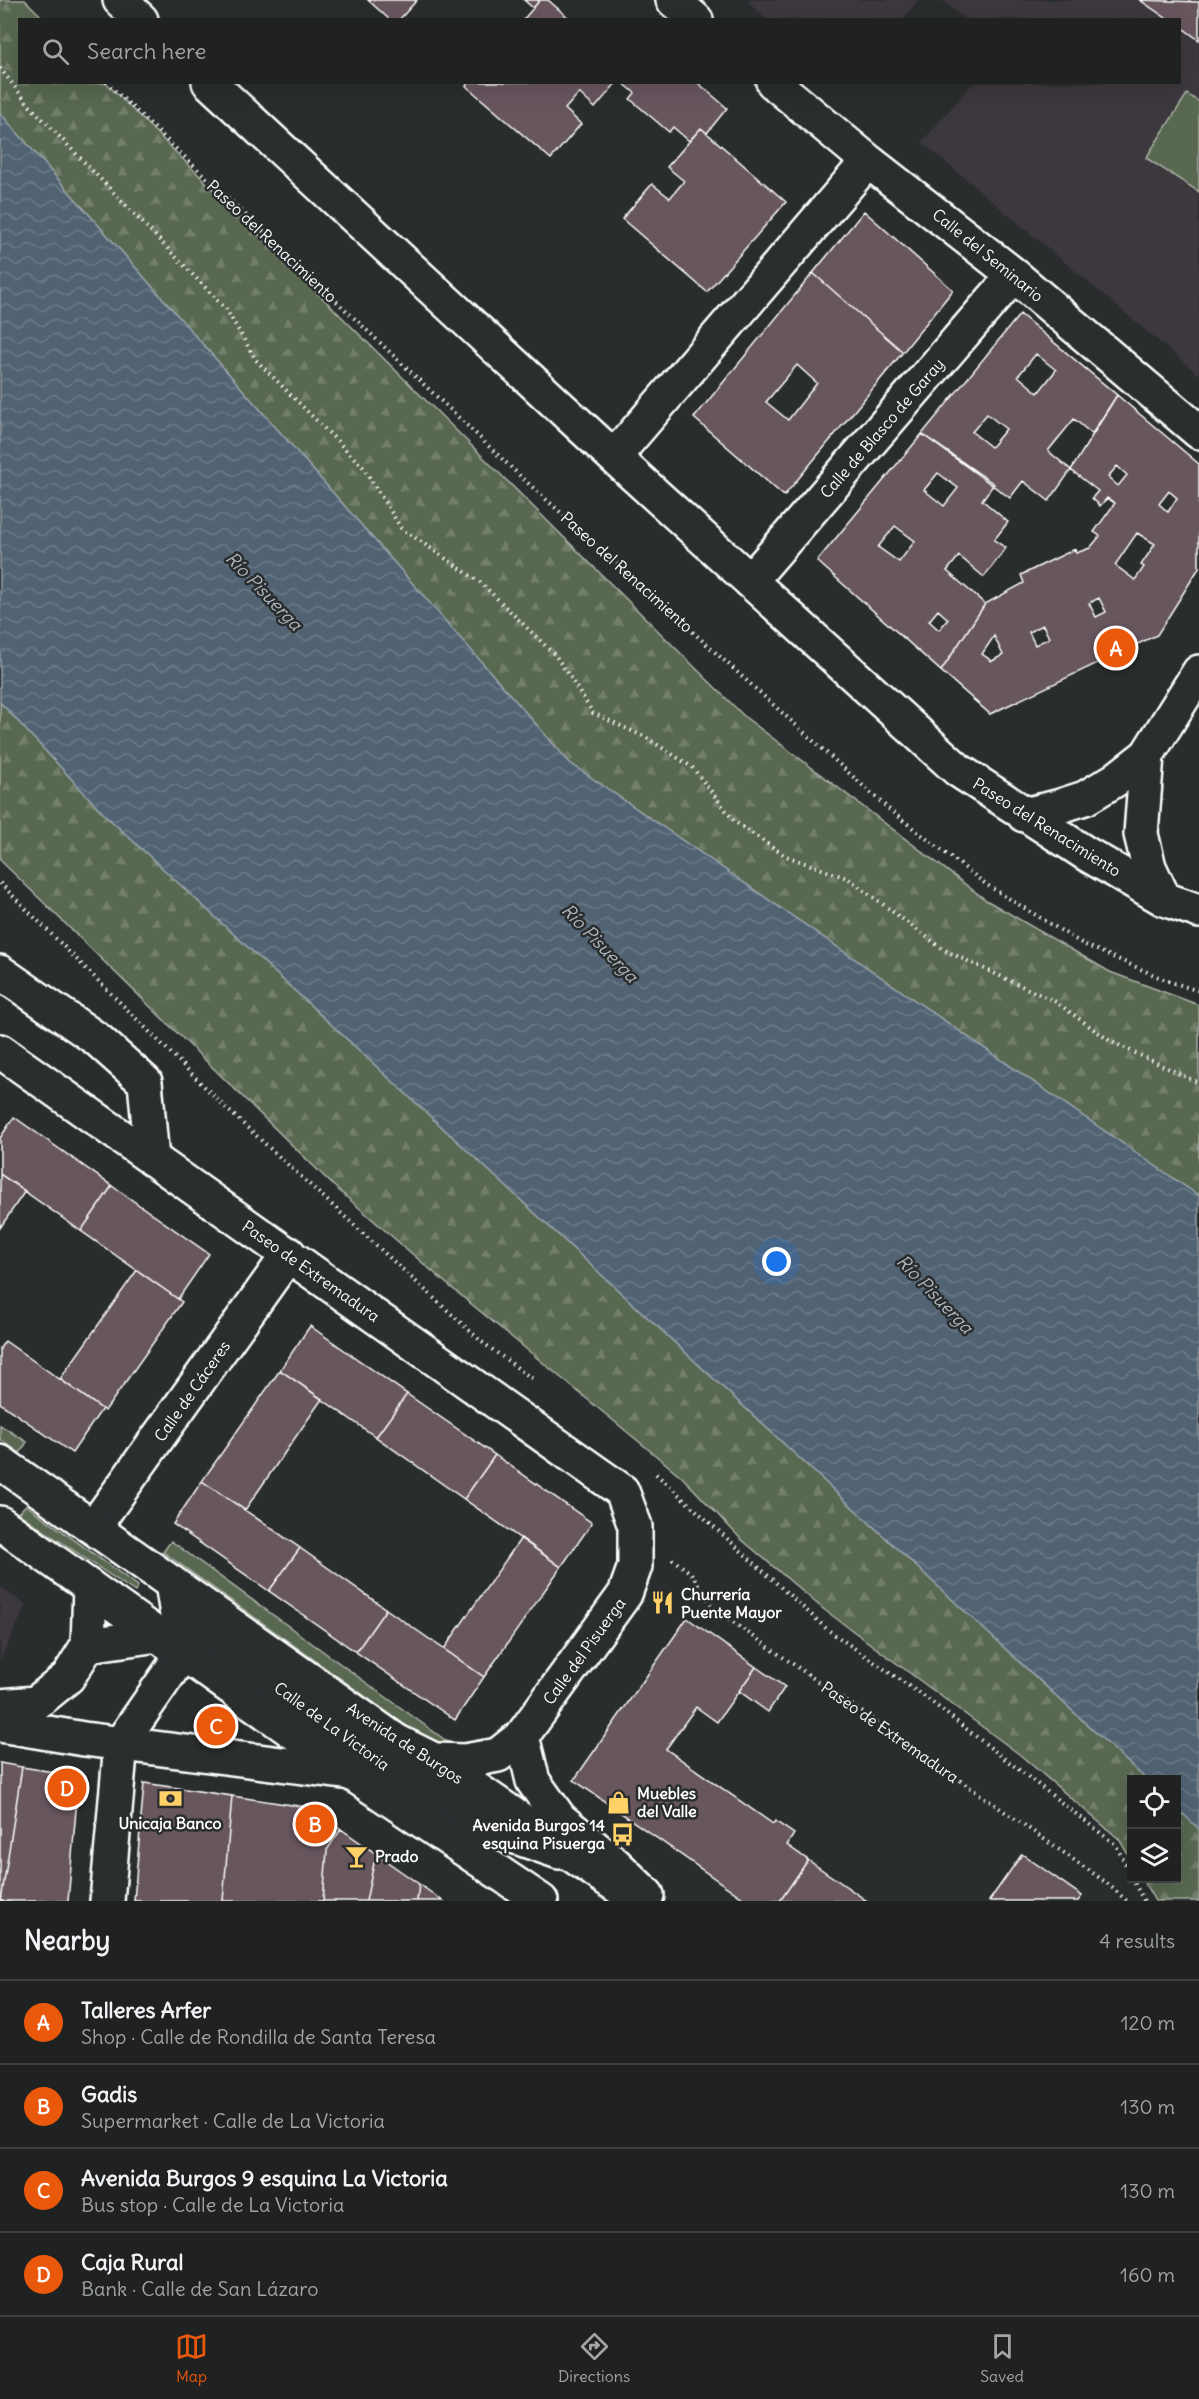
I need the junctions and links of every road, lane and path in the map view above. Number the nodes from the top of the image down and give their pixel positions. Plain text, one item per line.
1 (120, 0) edge
2 (673, 0) edge
3 (139, 18) edge
4 (694, 18) edge
5 (0, 68) edge
6 (108, 84) edge
7 (211, 84) edge
8 (775, 84) edge
9 (868, 161) junction
10 (1014, 275) junction
11 (1199, 432) edge
12 (614, 457) junction
13 (750, 581) junction
14 (1199, 672) edge
15 (1147, 755) junction
16 (1024, 814) junction
17 (0, 883) edge
18 (1164, 899) junction
19 (1199, 911) edge
20 (0, 972) edge
21 (1199, 991) edge
22 (0, 1051) edge
23 (1199, 1083) edge
24 (152, 1159) junction
25 (289, 1254) junction
26 (539, 1385) dead end
27 (0, 1462) edge
28 (651, 1470) dead end
29 (622, 1491) joint
30 (0, 1523) edge
31 (94, 1527) junction
32 (663, 1554) dead end
33 (172, 1582) junction
34 (90, 1587) junction
35 (174, 1639) junction
36 (88, 1644) junction
37 (0, 1706) edge
38 (0, 1725) edge
39 (522, 1737) junction
40 (122, 1743) junction
41 (434, 1760) junction
42 (351, 1773) junction
43 (573, 1857) junction
44 (1127, 1868) edge
45 (1134, 1883) edge
46 (1141, 1896) junction
47 (107, 1901) edge
48 (541, 1901) edge
49 (639, 1901) edge
50 (652, 1901) edge
51 (1126, 1901) edge
52 (1138, 1901) edge
53 (1144, 1901) edge

1 - 3 main road
2 - 4 main road
5 - 23 path
6 - 21 path, Paseo del Renacimiento
7 - 12 main road, Paseo del Renacimiento
8 - 9 main road, Calle del Seminario
9 - 10 main road, Calle del Seminario
9 - 12 main road
10 - 11 main road, Calle del Seminario
10 - 13 main road, Calle de Blasco de Garay
12 - 13 main road, Paseo del Renacimiento
13 - 16 main road, Paseo del Renacimiento
14 - 15 main road
15 - 16 main road
15 - 18 main road
16 - 18 main road, Paseo del Renacimiento
17 - 26 path
18 - 19 main road, Paseo del Renacimiento
20 - 24 main road
22 - 24 main road, Paseo de Extremadura
24 - 25 main road, Paseo de Extremadura
25 - 29 main road, Paseo de Extremadura
25 - 31 main road, Calle de Cáceres
27 - 31 main road, Avenida de Burgos
28 - 44 path
29 - 39 main road, Calle del Pisuerga
30 - 34 main road
31 - 33 main road, Avenida de Burgos
32 - 51 path, Paseo de Extremadura
33 - 35 main road
33 - 41 main road, Avenida de Burgos
34 - 35 main road
34 - 36 main road
35 - 36 main road, Calle de La Victoria
35 - 40 main road
35 - 42 main road
35 - 43 main road, Calle de La Victoria
36 - 37 main road
38 - 40 main road, Calle de La Victoria
39 - 41 main road, Calle del Pisuerga
39 - 50 main road
40 - 42 main road, Calle de La Victoria
40 - 47 main road
41 - 43 main road, Avenida de Burgos
42 - 48 main road
43 - 49 main road, Avenida de Burgos
45 - 46 path
46 - 52 path
46 - 53 path

